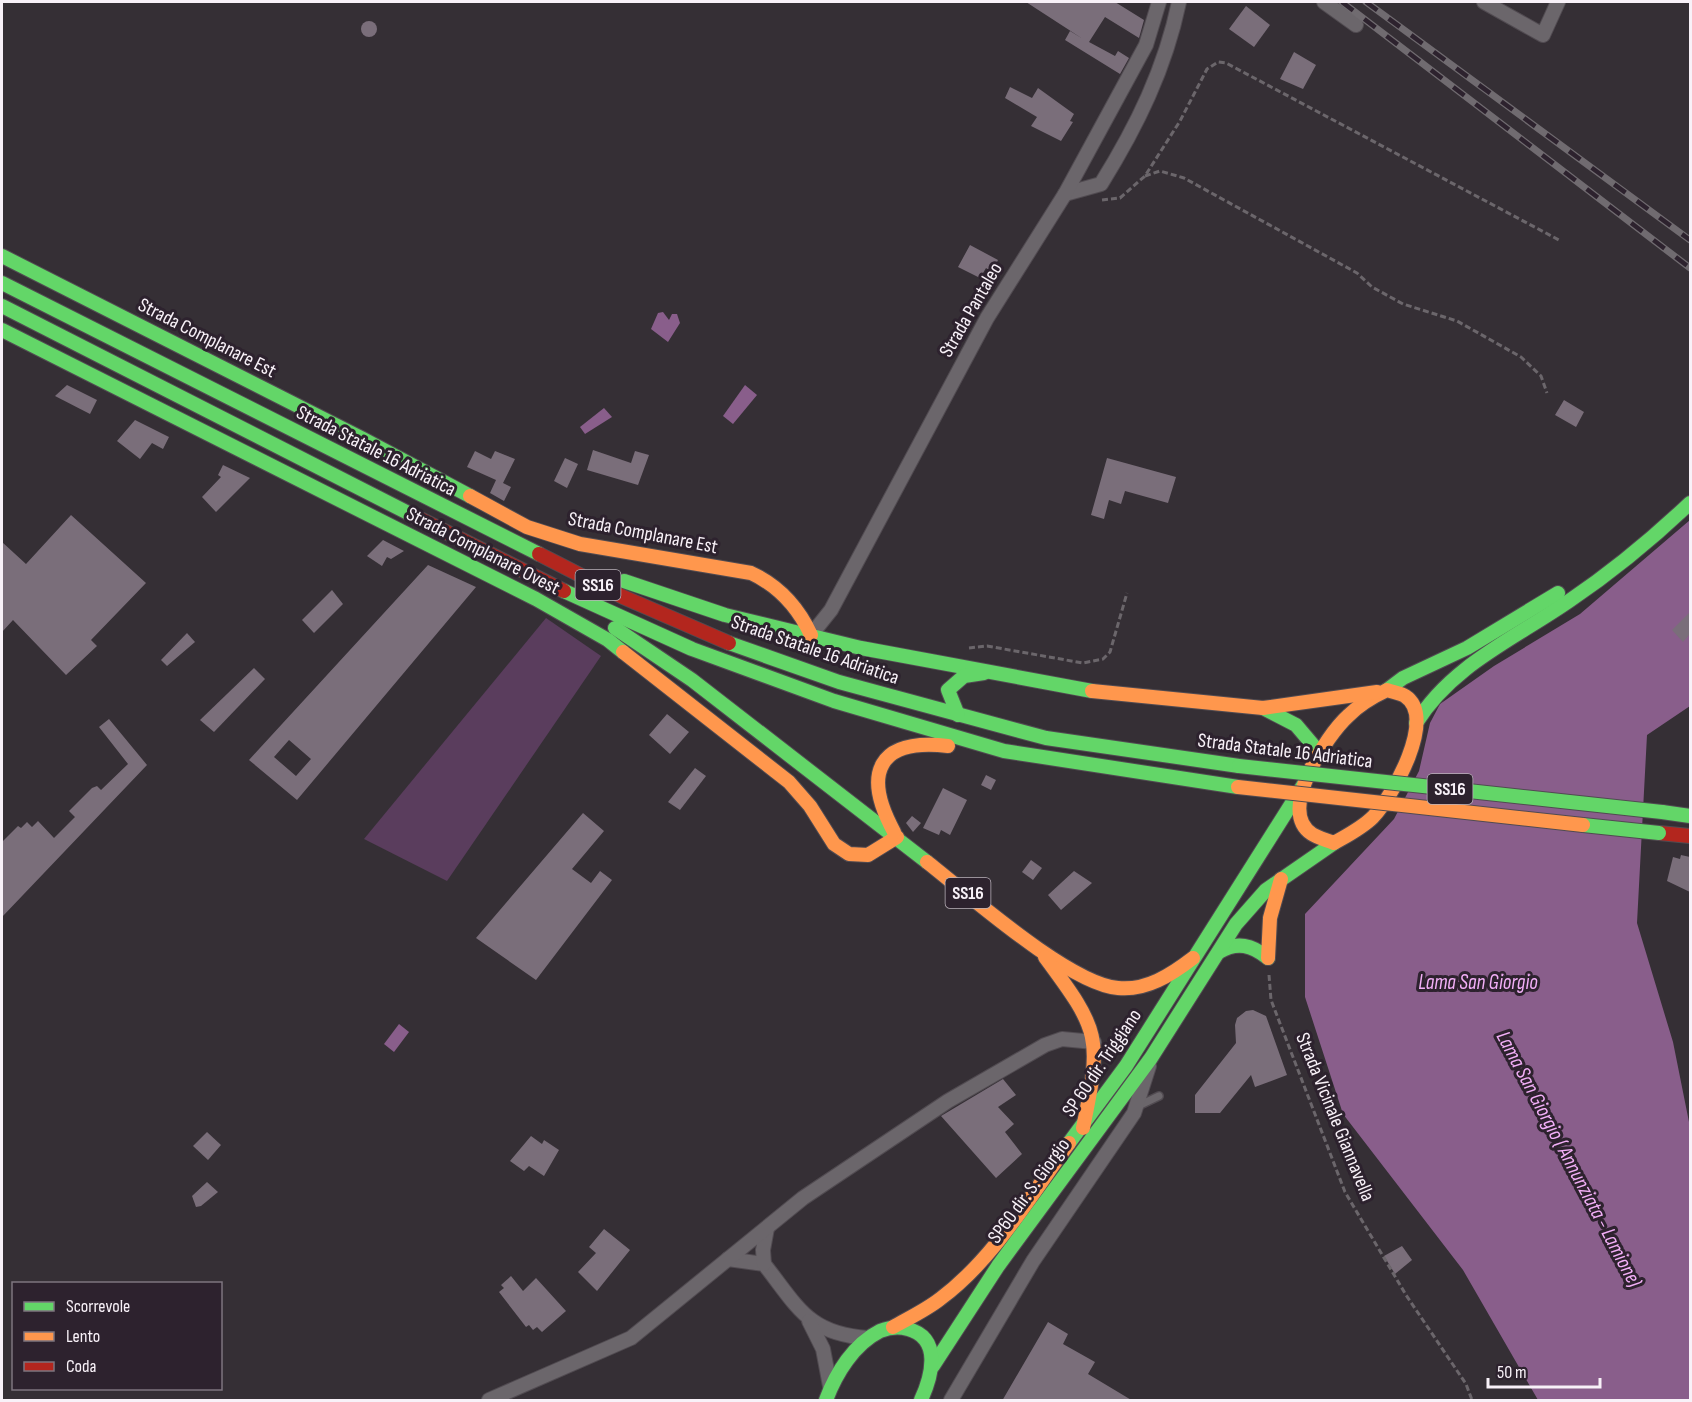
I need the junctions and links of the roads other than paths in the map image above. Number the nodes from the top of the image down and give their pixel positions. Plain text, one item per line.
1 (1159, 2) edge
2 (1179, 2) edge
3 (1324, 2) edge
4 (1484, 2) edge
5 (1558, 2) edge
6 (1356, 25) dead end
7 (1065, 194) junction
8 (2, 256) edge
9 (2, 283) edge
10 (2, 306) edge
11 (2, 330) edge
12 (1690, 503) edge
13 (1657, 532) junction
14 (557, 564) junction
15 (550, 585) junction
16 (811, 635) junction
17 (917, 658) junction
18 (985, 673) junction
19 (948, 690) junction
20 (1382, 691) junction
21 (1263, 708) junction
22 (958, 715) junction
23 (1416, 723) junction
24 (1004, 751) junction
25 (1318, 751) junction
26 (1304, 784) junction
27 (1690, 816) edge
28 (1690, 836) edge
29 (897, 837) junction
30 (1334, 843) junction
31 (1281, 878) junction
32 (1038, 948) junction
33 (1219, 952) junction
34 (1193, 958) junction
35 (1094, 1042) junction
36 (1151, 1058) junction
37 (1160, 1096) dead end
38 (1136, 1107) junction
39 (1083, 1128) junction
40 (767, 1228) junction
41 (728, 1259) junction
42 (764, 1264) junction
43 (808, 1321) junction
44 (892, 1327) junction
45 (868, 1338) junction
46 (933, 1366) junction
47 (830, 1386) junction
48 (489, 1401) edge
49 (826, 1401) edge
50 (921, 1401) edge
51 (951, 1401) edge

1 - 7 street, Strada Pantaleo
2 - 7 street
3 - 6 street
4 - 5 street
7 - 16 street, Strada Pantaleo
8 - 16 main road, Strada Complanare Est
9 - 14 main road, Strada Statale 16 Adriatica / SS16
10 - 15 main road, Strada Statale 16 Adriatica / SS16
11 - 29 main road, Strada Complanare Ovest
12 - 13 main road
13 - 20 main road
13 - 23 main road
14 - 16 main road, SS16
14 - 22 main road, Strada Statale 16 Adriatica / SS16
15 - 24 main road, Strada Statale 16 Adriatica / SS16
15 - 29 main road, SS16
16 - 17 main road, SS16
17 - 18 main road, SS16
17 - 19 main road, SS16
18 - 19 main road, SS16
18 - 21 main road, SS16
19 - 22 main road, SS16
20 - 21 main road, SS16
20 - 23 main road
20 - 25 main road
21 - 25 main road
22 - 27 main road, Strada Statale 16 Adriatica / SS16, bridge
23 - 30 main road, SP60 dir. S. Giorgio
24 - 28 main road, Strada Statale 16 Adriatica / SS16, bridge
24 - 29 main road, SS16
25 - 26 main road
26 - 30 main road
26 - 34 main road, SP 60 dir. Triggiano
29 - 32 main road, SS16
30 - 31 main road, SP60 dir. S. Giorgio
31 - 33 main road, SP60 dir. S. Giorgio
31 - 33 main road
32 - 34 main road, SS16
32 - 35 main road
33 - 36 main road, SP60 dir. S. Giorgio
34 - 39 main road, SP 60 dir. Triggiano
35 - 39 main road
35 - 40 street
36 - 38 street
36 - 46 main road, SP60 dir. S. Giorgio
37 - 38 lane
38 - 51 street
39 - 44 main road, SP 60 dir. Triggiano
40 - 41 street
40 - 42 street
41 - 42 street
41 - 48 street
42 - 43 street
43 - 45 street
43 - 47 street
44 - 45 main road, SP 60 dir. Triggiano
44 - 46 main road
45 - 47 main road
46 - 50 main road, SP60 dir. S. Giorgio
47 - 49 main road

